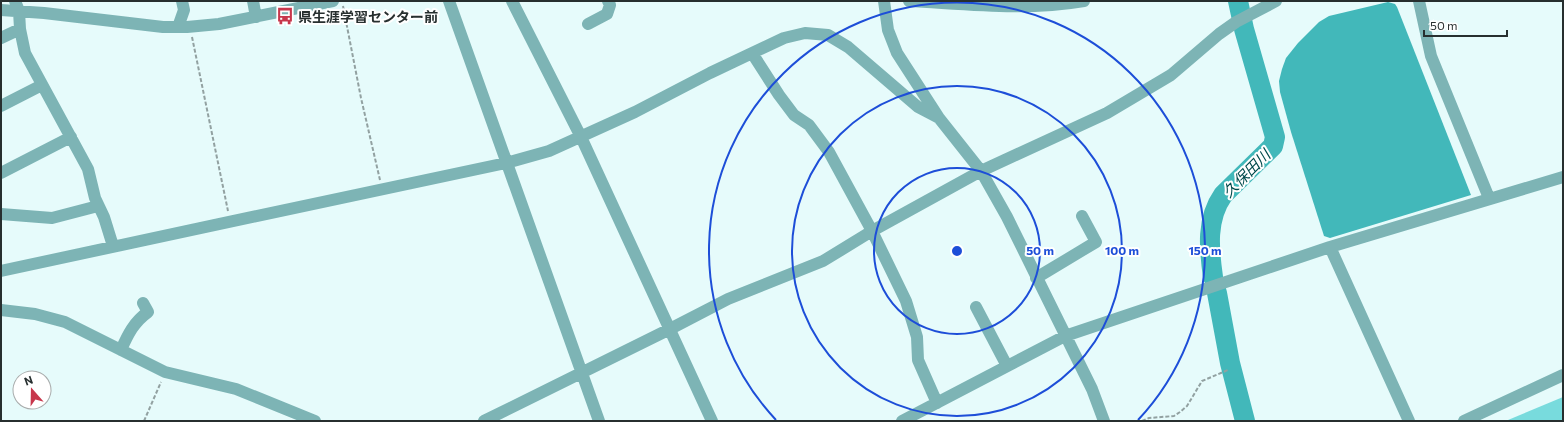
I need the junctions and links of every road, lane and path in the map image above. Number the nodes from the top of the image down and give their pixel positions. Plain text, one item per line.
1 (182, 1) edge
2 (253, 1) edge
3 (334, 1) edge
4 (342, 1) edge
5 (449, 1) edge
6 (512, 1) edge
7 (884, 1) edge
8 (909, 1) edge
9 (1084, 1) edge
10 (1276, 1) edge
11 (1419, 1) edge
12 (612, 2) edge
13 (1265, 4) edge
14 (17, 6) edge
15 (1, 10) edge
16 (256, 17) junction
17 (588, 24) dead end
18 (20, 28) junction
19 (182, 28) junction
20 (1, 38) edge
21 (752, 53) junction
22 (42, 85) junction
23 (1, 106) edge
24 (939, 118) junction
25 (71, 137) junction
26 (581, 137) junction
27 (506, 164) junction
28 (981, 171) junction
29 (1, 173) edge
30 (1563, 177) edge
31 (382, 189) junction
32 (1489, 198) junction
33 (98, 206) junction
34 (1, 214) edge
35 (1082, 216) dead end
36 (230, 222) junction
37 (872, 231) junction
38 (112, 246) junction
39 (1330, 247) junction
40 (1, 270) edge
41 (1036, 278) junction
42 (976, 307) dead end
43 (1, 310) edge
44 (148, 312) dead end
45 (670, 330) junction
46 (1065, 336) junction
47 (121, 350) junction
48 (1007, 366) junction
49 (1228, 370) dead end
50 (165, 372) junction
51 (581, 372) junction
52 (1563, 375) edge
53 (937, 403) junction
54 (144, 421) edge
55 (315, 421) edge
56 (484, 421) edge
57 (599, 421) edge
58 (712, 421) edge
59 (902, 421) edge
60 (1104, 421) edge
61 (1142, 421) edge
62 (1409, 421) edge
63 (1464, 421) edge

1 - 19 street
2 - 16 street
3 - 16 street
4 - 31 path
5 - 27 street
6 - 26 street
7 - 24 street
8 - 9 street
10 - 13 street
11 - 32 street
12 - 17 street
13 - 28 street
14 - 15 street
14 - 18 street
14 - 19 street
16 - 19 street
18 - 20 street
18 - 22 street
19 - 36 path
21 - 24 street
21 - 26 street
21 - 37 street
22 - 23 street
22 - 25 street
24 - 28 street
25 - 29 street
25 - 33 street
26 - 27 street
26 - 45 street
27 - 31 street
27 - 51 street
28 - 37 street
28 - 41 street
30 - 32 street
31 - 36 street
32 - 39 street
33 - 34 street
33 - 38 street
35 - 41 street
36 - 38 street
37 - 45 street
37 - 53 street
38 - 40 street
39 - 46 street
39 - 62 street
41 - 46 street
42 - 48 street
43 - 47 street
44 - 47 street
45 - 51 street
45 - 58 street
46 - 48 street
46 - 60 street
47 - 50 street
48 - 53 street
49 - 61 path
50 - 54 path
50 - 55 street
51 - 56 street
51 - 57 street
52 - 63 street
53 - 59 street

